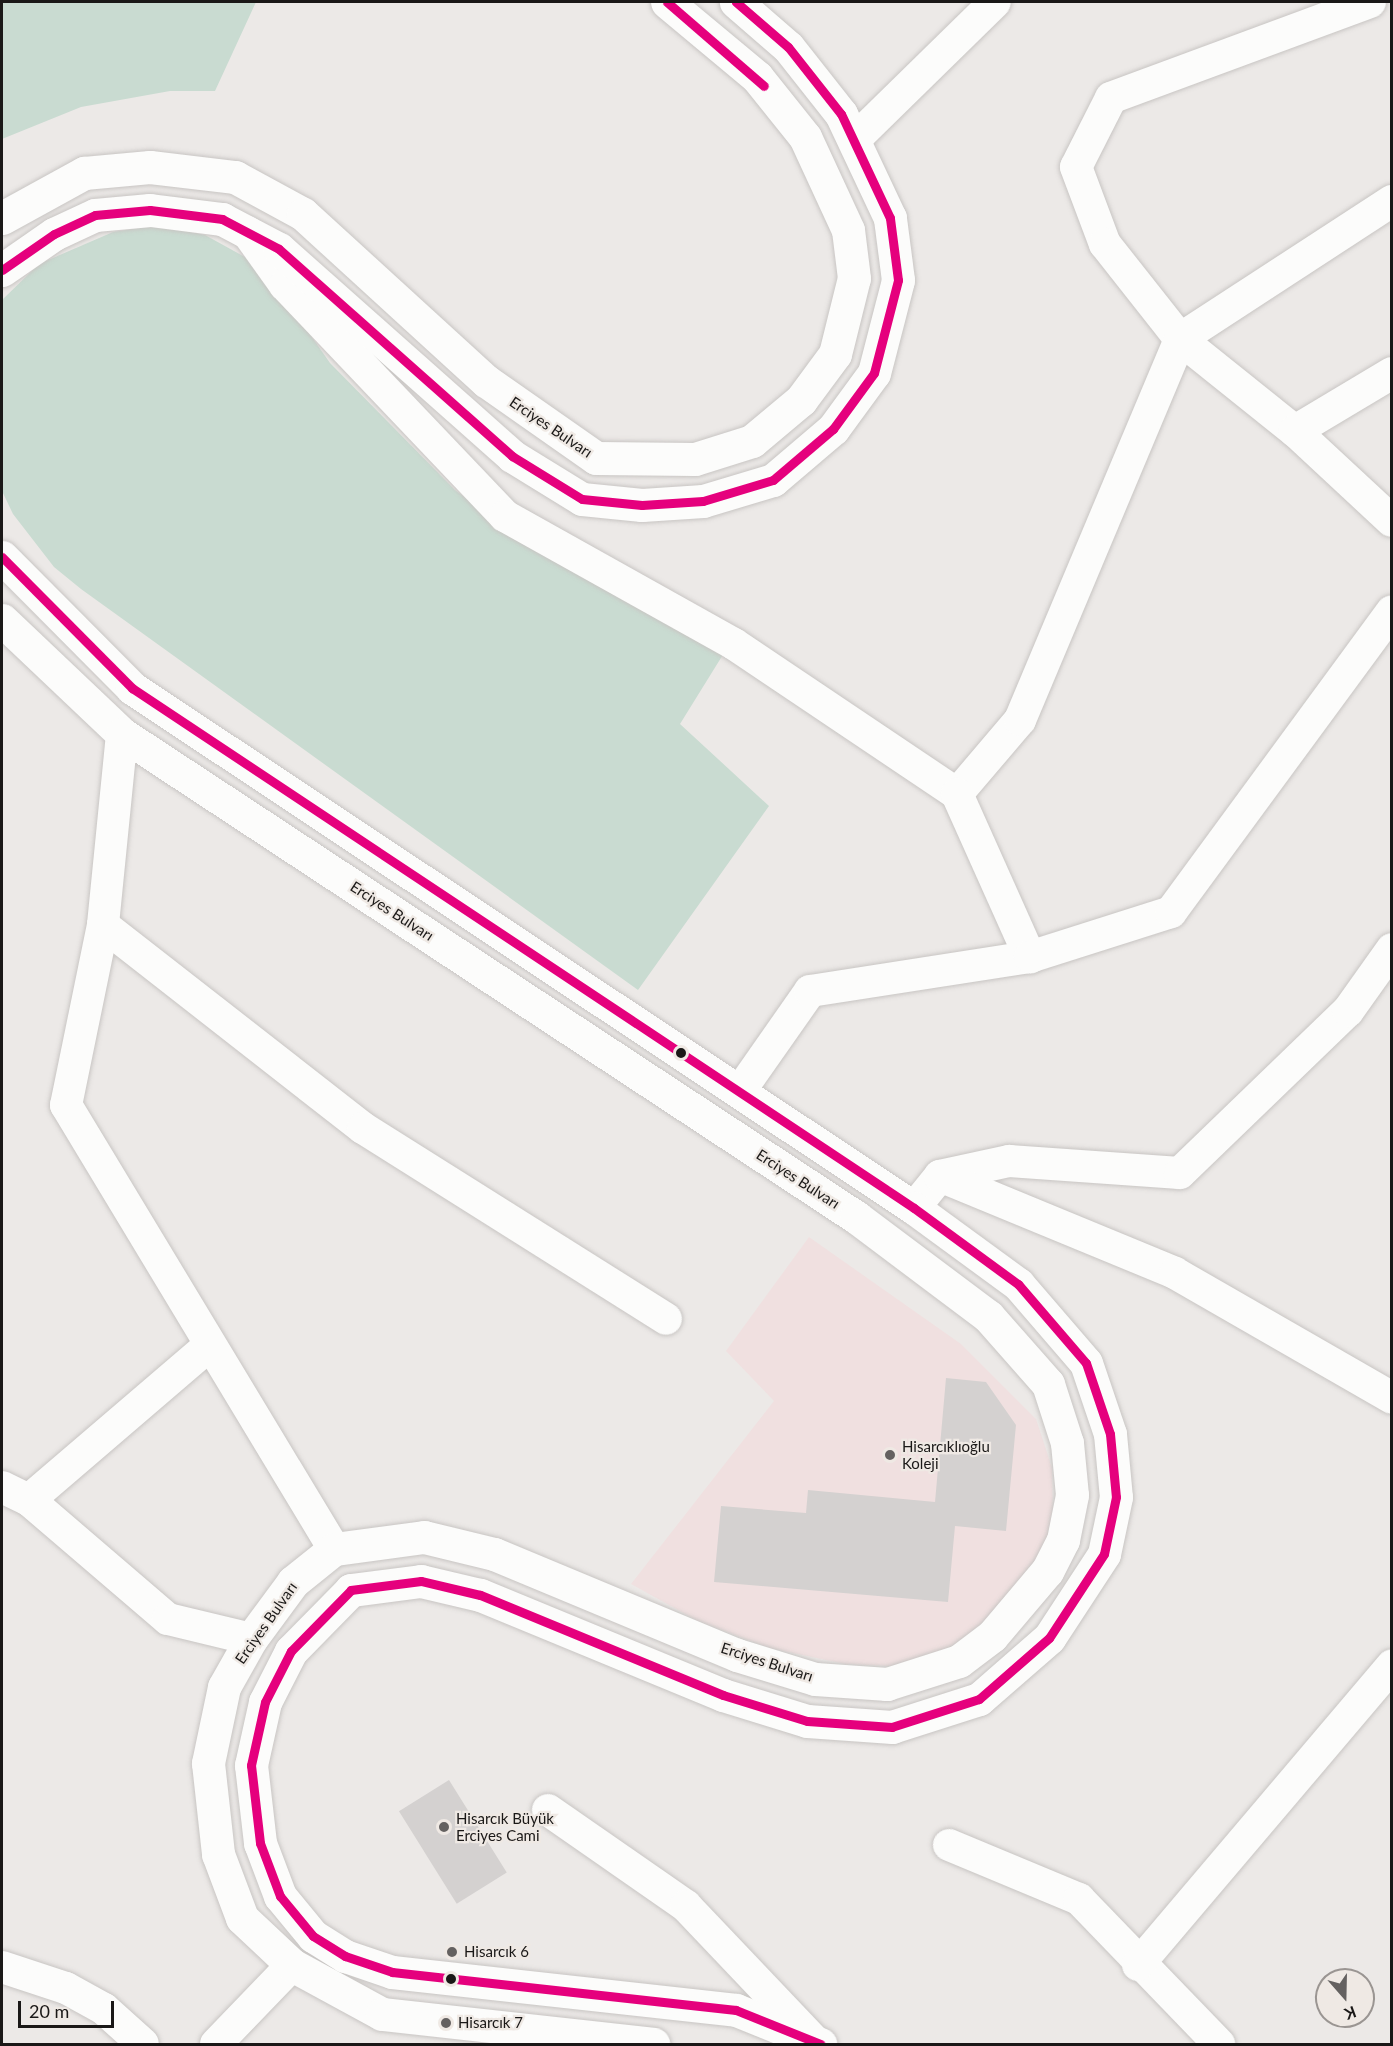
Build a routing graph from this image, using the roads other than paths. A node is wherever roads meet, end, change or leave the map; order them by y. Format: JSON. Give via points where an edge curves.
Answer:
{"nodes":[{"id":1,"x":667,"y":2,"type":"edge"},
{"id":2,"x":736,"y":2,"type":"edge"},
{"id":3,"x":995,"y":2,"type":"edge"},
{"id":4,"x":1370,"y":2,"type":"edge"},
{"id":5,"x":854,"y":140,"type":"junction"},
{"id":6,"x":1392,"y":201,"type":"edge"},
{"id":7,"x":2,"y":218,"type":"edge"},
{"id":8,"x":247,"y":232,"type":"junction"},
{"id":9,"x":2,"y":270,"type":"edge"},
{"id":10,"x":1180,"y":339,"type":"junction"},
{"id":11,"x":1392,"y":373,"type":"edge"},
{"id":12,"x":1295,"y":431,"type":"junction"},
{"id":13,"x":1392,"y":521,"type":"edge"},
{"id":14,"x":2,"y":557,"type":"edge"},
{"id":15,"x":1392,"y":611,"type":"edge"},
{"id":16,"x":2,"y":620,"type":"edge"},
{"id":17,"x":123,"y":734,"type":"junction"},
{"id":18,"x":957,"y":794,"type":"junction"},
{"id":19,"x":103,"y":925,"type":"junction"},
{"id":20,"x":1392,"y":949,"type":"edge"},
{"id":21,"x":1030,"y":957,"type":"junction"},
{"id":22,"x":740,"y":1091,"type":"junction"},
{"id":23,"x":940,"y":1176,"type":"junction"},
{"id":24,"x":914,"y":1208,"type":"junction"},
{"id":25,"x":666,"y":1319,"type":"dead end"},
{"id":26,"x":210,"y":1345,"type":"junction"},
{"id":27,"x":1392,"y":1398,"type":"edge"},
{"id":28,"x":2,"y":1486,"type":"edge"},
{"id":29,"x":29,"y":1500,"type":"junction"},
{"id":30,"x":334,"y":1549,"type":"junction"},
{"id":31,"x":251,"y":1639,"type":"junction"},
{"id":32,"x":1392,"y":1665,"type":"edge"},
{"id":33,"x":548,"y":1810,"type":"dead end"},
{"id":34,"x":949,"y":1845,"type":"dead end"},
{"id":35,"x":292,"y":1965,"type":"junction"},
{"id":36,"x":1138,"y":1965,"type":"junction"},
{"id":37,"x":2,"y":1967,"type":"edge"},
{"id":38,"x":816,"y":2042,"type":"edge"},
{"id":39,"x":143,"y":2044,"type":"edge"},
{"id":40,"x":216,"y":2044,"type":"edge"},
{"id":41,"x":653,"y":2044,"type":"edge"},
{"id":42,"x":1219,"y":2044,"type":"edge"}],
"edges":[{"from":1,"to":7,"type":"highway","name":"Erciyes Bulvarı","via":[[764,86],[805,137],[848,230],[854,278],[835,354],[801,400],[752,441],[695,459],[596,458],[486,381],[303,214],[235,177],[150,167],[84,173]]},
{"from":2,"to":5,"type":"highway","via":[[788,47],[841,114]]},
{"from":3,"to":5,"type":"street"},
{"from":4,"to":10,"type":"street","via":[[1111,98],[1076,167],[1105,244]]},
{"from":5,"to":8,"type":"highway","via":[[891,218],[898,280],[874,373],[832,429],[773,480],[703,501],[642,505],[582,499],[512,456],[287,256]]},
{"from":6,"to":10,"type":"street"},
{"from":8,"to":9,"type":"highway","via":[[222,219],[150,210],[95,215],[54,234]]},
{"from":8,"to":18,"type":"street","via":[[285,285],[505,516],[734,644]]},
{"from":10,"to":12,"type":"street"},
{"from":10,"to":18,"type":"street","via":[[1020,720]]},
{"from":11,"to":12,"type":"street"},
{"from":12,"to":13,"type":"street"},
{"from":14,"to":22,"type":"highway","via":[[132,687]]},
{"from":15,"to":21,"type":"street","via":[[1171,912]]},
{"from":16,"to":17,"type":"highway","name":"Erciyes Bulvarı"},
{"from":17,"to":19,"type":"street"},
{"from":17,"to":30,"type":"highway","name":"Erciyes Bulvarı","via":[[856,1217],[979,1309],[1048,1384],[1067,1443],[1072,1495],[1063,1540],[1047,1571],[992,1636],[959,1661],[887,1684],[815,1679],[737,1655],[494,1554],[424,1537]]},
{"from":18,"to":21,"type":"street"},
{"from":19,"to":25,"type":"street","via":[[363,1128]]},
{"from":19,"to":26,"type":"street","via":[[66,1105]]},
{"from":20,"to":23,"type":"street","via":[[1348,1011],[1180,1173],[1009,1161]]},
{"from":21,"to":22,"type":"street","via":[[810,991]]},
{"from":22,"to":24,"type":"highway"},
{"from":23,"to":24,"type":"street"},
{"from":23,"to":27,"type":"street","via":[[1175,1273]]},
{"from":24,"to":38,"type":"highway","via":[[1018,1284],[1064,1337],[1086,1363],[1110,1434],[1116,1497],[1104,1554],[1083,1594],[1020,1668],[979,1699],[892,1728],[807,1721],[723,1695],[480,1595],[421,1581],[351,1590],[324,1612],[291,1651],[265,1702],[251,1765],[260,1844],[280,1896],[313,1936],[345,1956],[392,1972],[736,2010]]},
{"from":26,"to":29,"type":"street"},
{"from":26,"to":30,"type":"street"},
{"from":28,"to":29,"type":"street"},
{"from":29,"to":31,"type":"street","via":[[168,1619]]},
{"from":30,"to":31,"type":"highway","name":"Erciyes Bulvarı","via":[[294,1582]]},
{"from":31,"to":35,"type":"highway","name":"Erciyes Bulvarı","via":[[224,1687],[208,1763],[218,1854],[242,1918]]},
{"from":32,"to":36,"type":"street"},
{"from":33,"to":38,"type":"street","via":[[686,1906]]},
{"from":34,"to":36,"type":"street","via":[[1079,1899]]},
{"from":35,"to":40,"type":"street"},
{"from":35,"to":41,"type":"highway","name":"Erciyes Bulvarı","via":[[382,2014]]},
{"from":36,"to":42,"type":"street"},
{"from":37,"to":39,"type":"street","via":[[66,1988],[104,2009]]}]}
